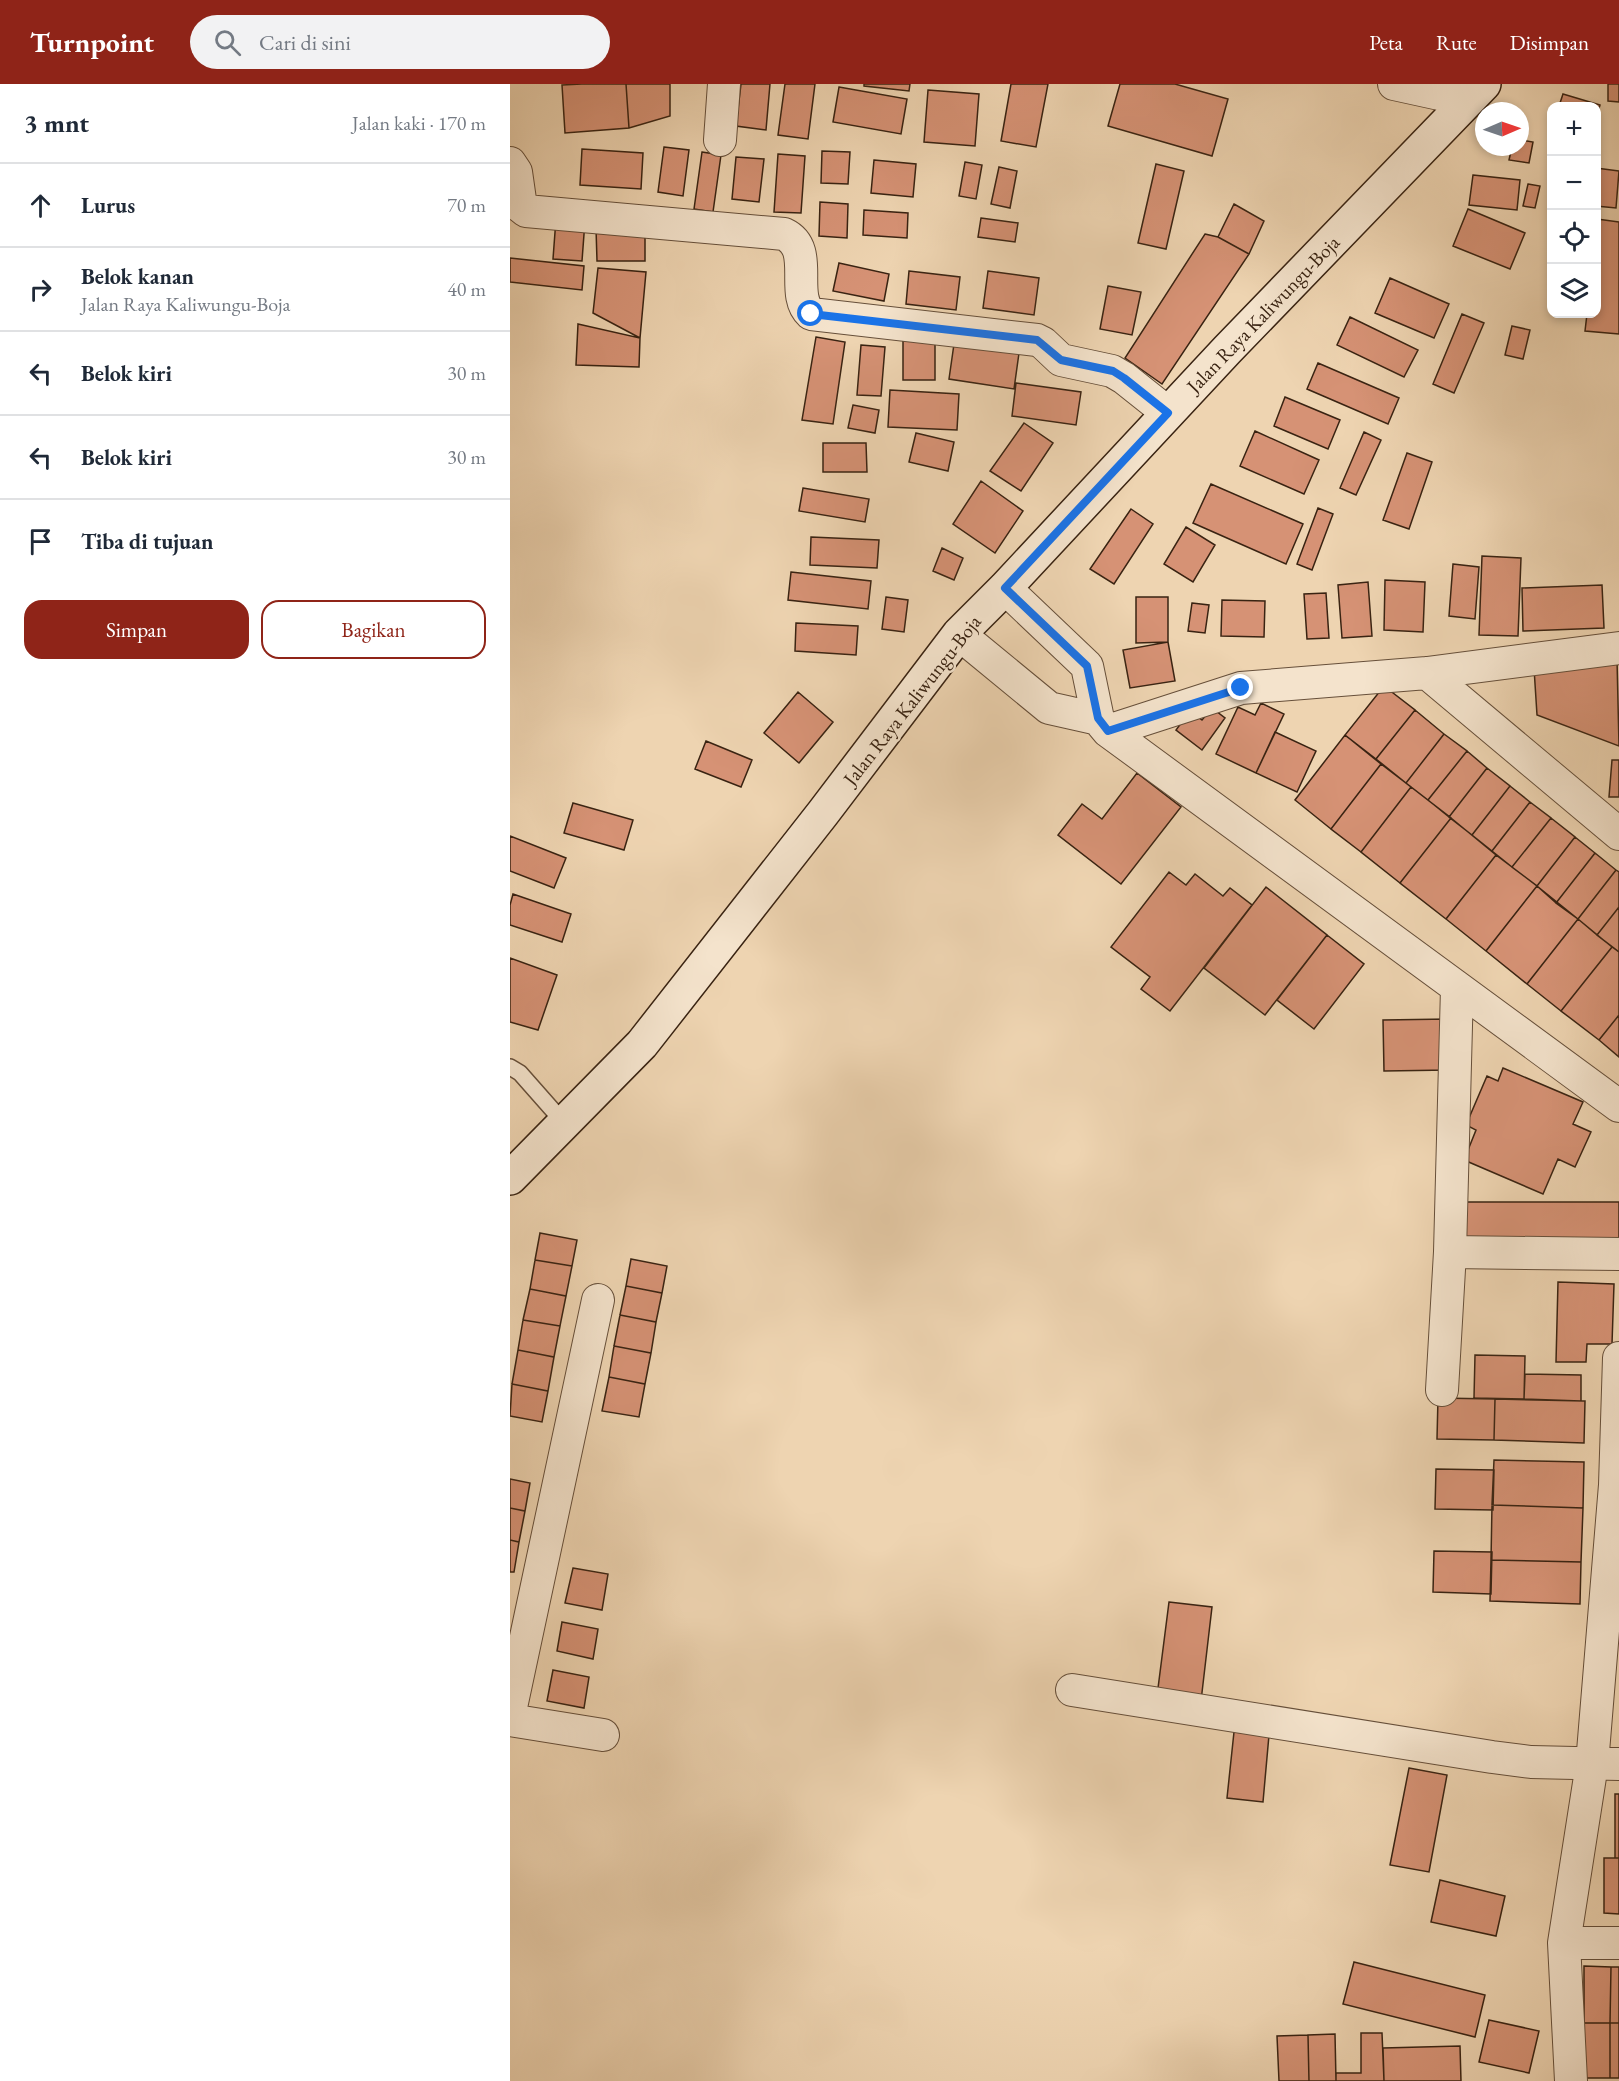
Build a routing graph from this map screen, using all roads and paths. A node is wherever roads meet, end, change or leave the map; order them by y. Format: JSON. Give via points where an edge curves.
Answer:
{"nodes":[{"id":1,"x":724,"y":84,"type":"edge"},
{"id":2,"x":1394,"y":84,"type":"edge"},
{"id":3,"x":1475,"y":92,"type":"edge"},
{"id":4,"x":720,"y":140,"type":"dead end"},
{"id":5,"x":510,"y":162,"type":"edge"},
{"id":6,"x":1168,"y":413,"type":"junction"},
{"id":7,"x":1005,"y":588,"type":"junction"},
{"id":8,"x":959,"y":634,"type":"junction"},
{"id":9,"x":1619,"y":648,"type":"edge"},
{"id":10,"x":1427,"y":673,"type":"junction"},
{"id":11,"x":1103,"y":725,"type":"junction"},
{"id":12,"x":1619,"y":834,"type":"edge"},
{"id":13,"x":1457,"y":988,"type":"junction"},
{"id":14,"x":510,"y":1067,"type":"edge"},
{"id":15,"x":1619,"y":1106,"type":"edge"},
{"id":16,"x":565,"y":1124,"type":"junction"},
{"id":17,"x":510,"y":1178,"type":"edge"},
{"id":18,"x":1450,"y":1252,"type":"junction"},
{"id":19,"x":1619,"y":1254,"type":"edge"},
{"id":20,"x":598,"y":1300,"type":"dead end"},
{"id":21,"x":1619,"y":1358,"type":"edge"},
{"id":22,"x":1442,"y":1390,"type":"dead end"},
{"id":23,"x":1617,"y":1486,"type":"edge"},
{"id":24,"x":1072,"y":1690,"type":"dead end"},
{"id":25,"x":510,"y":1712,"type":"edge"},
{"id":26,"x":510,"y":1720,"type":"edge"},
{"id":27,"x":603,"y":1735,"type":"dead end"},
{"id":28,"x":1605,"y":1764,"type":"edge"},
{"id":29,"x":1564,"y":1943,"type":"junction"},
{"id":30,"x":1619,"y":1943,"type":"edge"},
{"id":31,"x":1571,"y":2081,"type":"edge"}],
"edges":[{"from":1,"to":4,"type":"street"},
{"from":2,"to":3,"type":"street"},
{"from":3,"to":6,"type":"main road","name":"Jalan Raya Kaliwungu-Boja"},
{"from":5,"to":6,"type":"street","via":[[516,172],[521,207],[526,211],[784,234],[799,247],[804,302],[811,314],[1037,340],[1061,360],[1113,371]]},
{"from":6,"to":7,"type":"main road","name":"Jalan Raya Kaliwungu-Boja"},
{"from":7,"to":8,"type":"main road","name":"Jalan Raya Kaliwungu-Boja"},
{"from":7,"to":11,"type":"street","via":[[1087,666]]},
{"from":8,"to":11,"type":"street","via":[[1049,708]]},
{"from":8,"to":16,"type":"main road","name":"Jalan Raya Kaliwungu-Boja","via":[[642,1044]]},
{"from":9,"to":10,"type":"street"},
{"from":10,"to":11,"type":"street","via":[[1241,688]]},
{"from":10,"to":12,"type":"street"},
{"from":11,"to":13,"type":"street"},
{"from":13,"to":15,"type":"street"},
{"from":13,"to":18,"type":"street"},
{"from":14,"to":16,"type":"lane","via":[[520,1073]]},
{"from":16,"to":17,"type":"main road","name":"Jalan Raya Kaliwungu-Boja"},
{"from":18,"to":19,"type":"street"},
{"from":18,"to":22,"type":"street"},
{"from":20,"to":25,"type":"street"},
{"from":21,"to":23,"type":"street"},
{"from":23,"to":28,"type":"street"},
{"from":24,"to":28,"type":"street","via":[[1492,1757]]},
{"from":26,"to":27,"type":"street"},
{"from":28,"to":29,"type":"street"},
{"from":29,"to":30,"type":"street"},
{"from":29,"to":31,"type":"street"}]}
